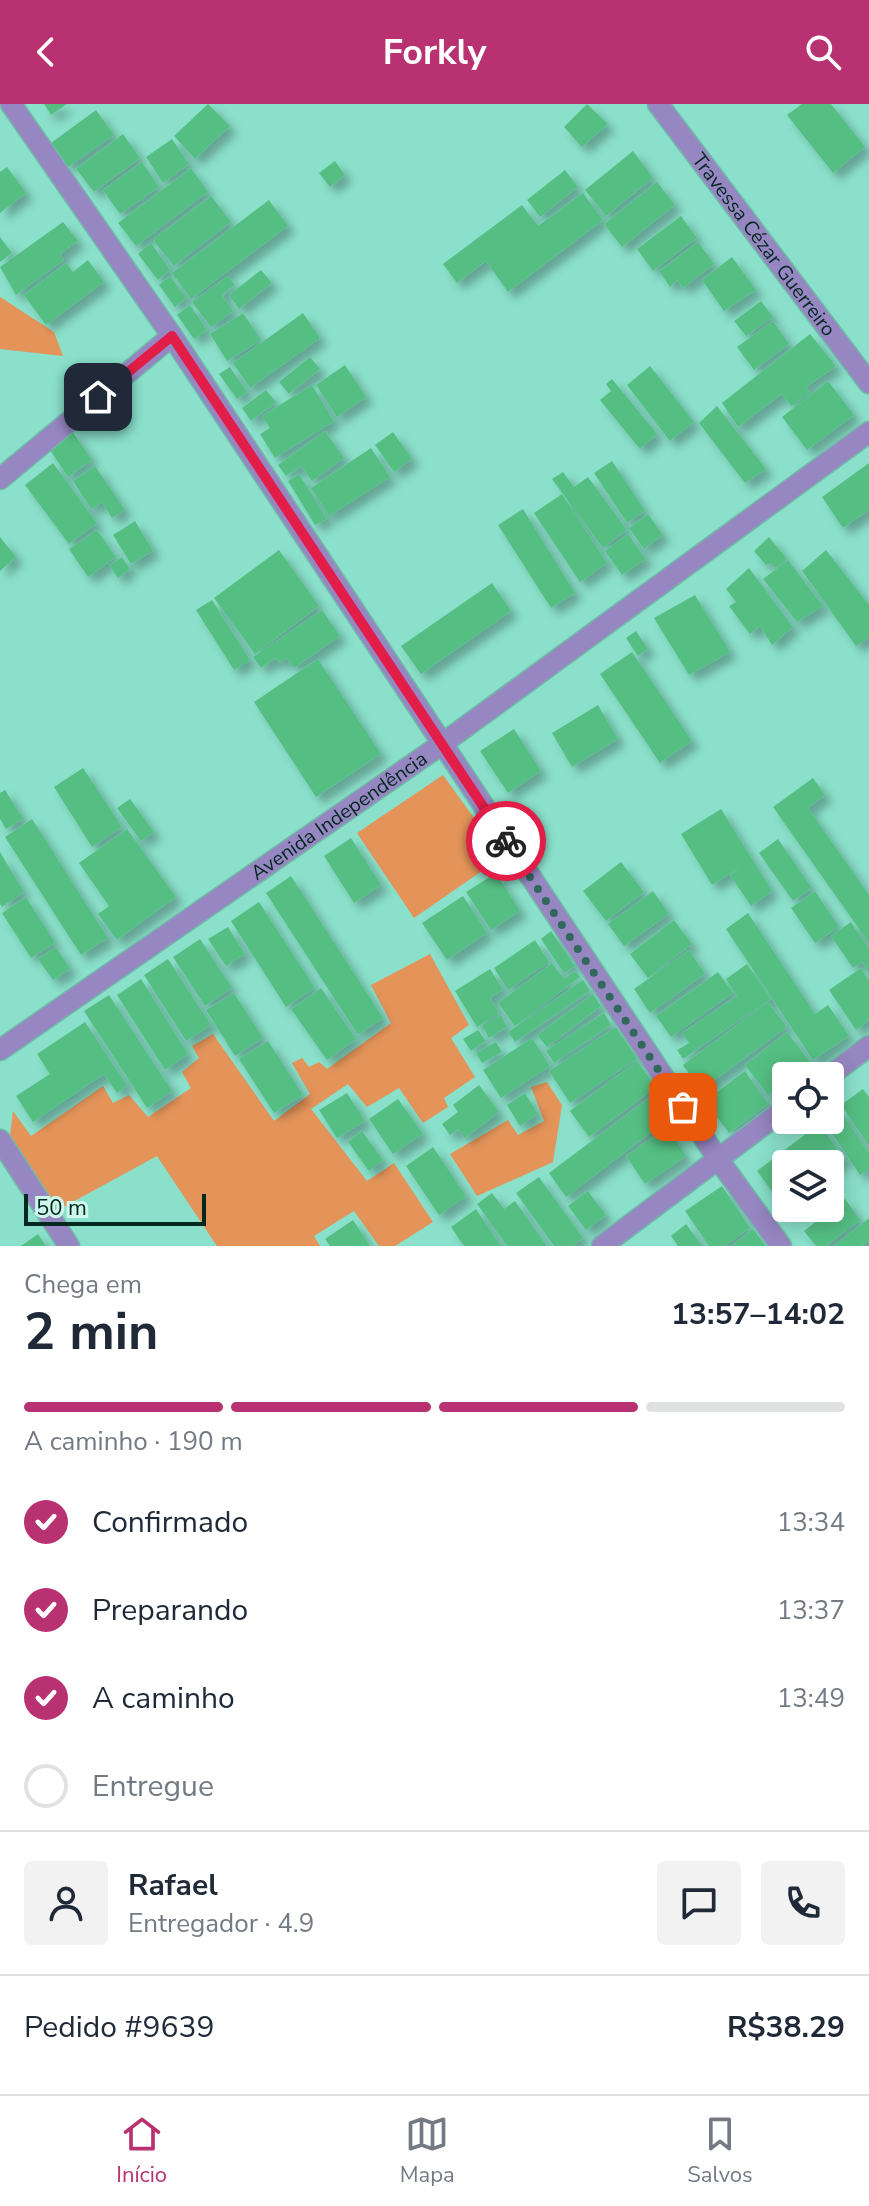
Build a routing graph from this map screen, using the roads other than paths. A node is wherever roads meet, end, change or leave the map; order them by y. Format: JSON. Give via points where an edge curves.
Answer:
{"nodes":[{"id":1,"x":11,"y":104,"type":"edge"},
{"id":2,"x":658,"y":104,"type":"edge"},
{"id":3,"x":172,"y":336,"type":"junction"},
{"id":4,"x":869,"y":383,"type":"edge"},
{"id":5,"x":869,"y":432,"type":"edge"},
{"id":6,"x":0,"y":479,"type":"edge"},
{"id":7,"x":442,"y":744,"type":"junction"},
{"id":8,"x":869,"y":1046,"type":"edge"},
{"id":9,"x":0,"y":1050,"type":"edge"},
{"id":10,"x":844,"y":1065,"type":"edge"},
{"id":11,"x":772,"y":1118,"type":"edge"},
{"id":12,"x":0,"y":1140,"type":"edge"},
{"id":13,"x":718,"y":1159,"type":"junction"},
{"id":14,"x":69,"y":1246,"type":"edge"},
{"id":15,"x":602,"y":1246,"type":"edge"},
{"id":16,"x":781,"y":1246,"type":"edge"}],
"edges":[{"from":1,"to":3,"type":"street"},
{"from":2,"to":4,"type":"street","name":"Travessa Cézar Guerreiro"},
{"from":3,"to":6,"type":"street"},
{"from":3,"to":7,"type":"street"},
{"from":5,"to":7,"type":"street","name":"Avenida Independência"},
{"from":7,"to":9,"type":"street","name":"Avenida Independência"},
{"from":7,"to":13,"type":"street"},
{"from":8,"to":10,"type":"street"},
{"from":11,"to":13,"type":"street"},
{"from":12,"to":14,"type":"street"},
{"from":13,"to":15,"type":"street"},
{"from":13,"to":16,"type":"street"}]}
